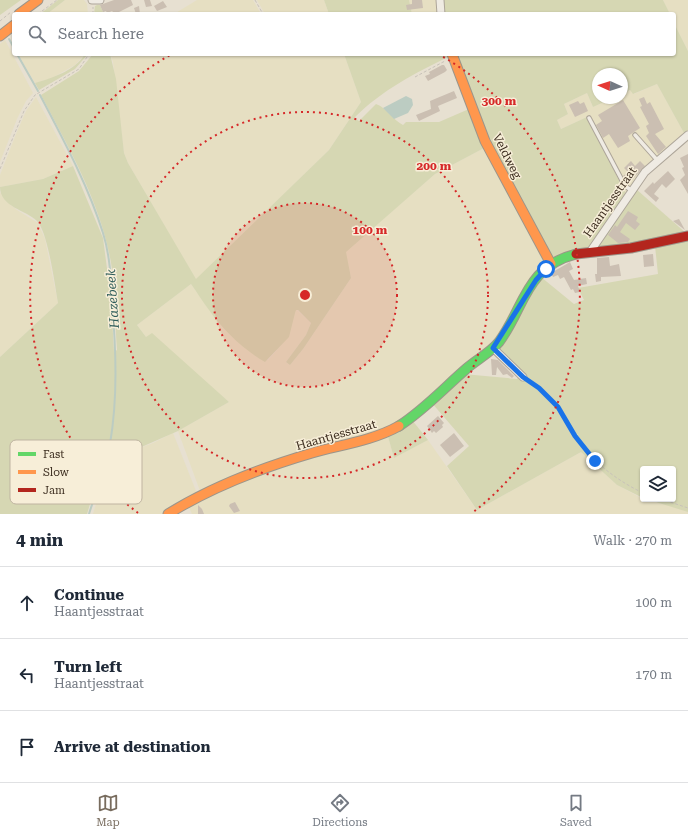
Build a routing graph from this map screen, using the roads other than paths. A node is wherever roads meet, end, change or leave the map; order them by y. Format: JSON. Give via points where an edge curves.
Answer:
{"nodes":[{"id":1,"x":38,"y":0,"type":"edge"},
{"id":2,"x":47,"y":0,"type":"edge"},
{"id":3,"x":92,"y":0,"type":"edge"},
{"id":4,"x":100,"y":0,"type":"edge"},
{"id":5,"x":440,"y":0,"type":"edge"},
{"id":6,"x":22,"y":12,"type":"edge"},
{"id":7,"x":32,"y":12,"type":"edge"},
{"id":8,"x":441,"y":12,"type":"edge"},
{"id":9,"x":12,"y":19,"type":"edge"},
{"id":10,"x":12,"y":26,"type":"edge"},
{"id":11,"x":2,"y":31,"type":"edge"},
{"id":12,"x":452,"y":56,"type":"edge"},
{"id":13,"x":589,"y":118,"type":"dead end"},
{"id":14,"x":634,"y":135,"type":"dead end"},
{"id":15,"x":687,"y":137,"type":"edge"},
{"id":16,"x":658,"y":161,"type":"junction"},
{"id":17,"x":631,"y":190,"type":"junction"},
{"id":18,"x":688,"y":236,"type":"edge"},
{"id":19,"x":590,"y":252,"type":"junction"},
{"id":20,"x":551,"y":264,"type":"junction"},
{"id":21,"x":493,"y":348,"type":"junction"},
{"id":22,"x":523,"y":377,"type":"road end"},
{"id":23,"x":168,"y":514,"type":"edge"}],
"edges":[{"from":1,"to":6,"type":"street"},
{"from":2,"to":7,"type":"street"},
{"from":3,"to":4,"type":"street"},
{"from":5,"to":8,"type":"street"},
{"from":9,"to":11,"type":"street"},
{"from":10,"to":11,"type":"street"},
{"from":12,"to":20,"type":"street","name":"Veldweg","via":[[485,141]]},
{"from":13,"to":17,"type":"lane","via":[[625,186]]},
{"from":14,"to":16,"type":"lane"},
{"from":15,"to":16,"type":"street","name":"Haantjesstraat"},
{"from":16,"to":17,"type":"street","name":"Haantjesstraat","via":[[645,172]]},
{"from":17,"to":19,"type":"street","name":"Haantjesstraat"},
{"from":18,"to":19,"type":"street","name":"Haantjesstraat","via":[[630,248]]},
{"from":19,"to":20,"type":"street","name":"Haantjesstraat"},
{"from":20,"to":21,"type":"street","name":"Haantjesstraat","via":[[536,280]]},
{"from":21,"to":22,"type":"street"},
{"from":21,"to":23,"type":"street","name":"Haantjesstraat","via":[[405,423],[387,432],[246,475],[190,500]]}]}
